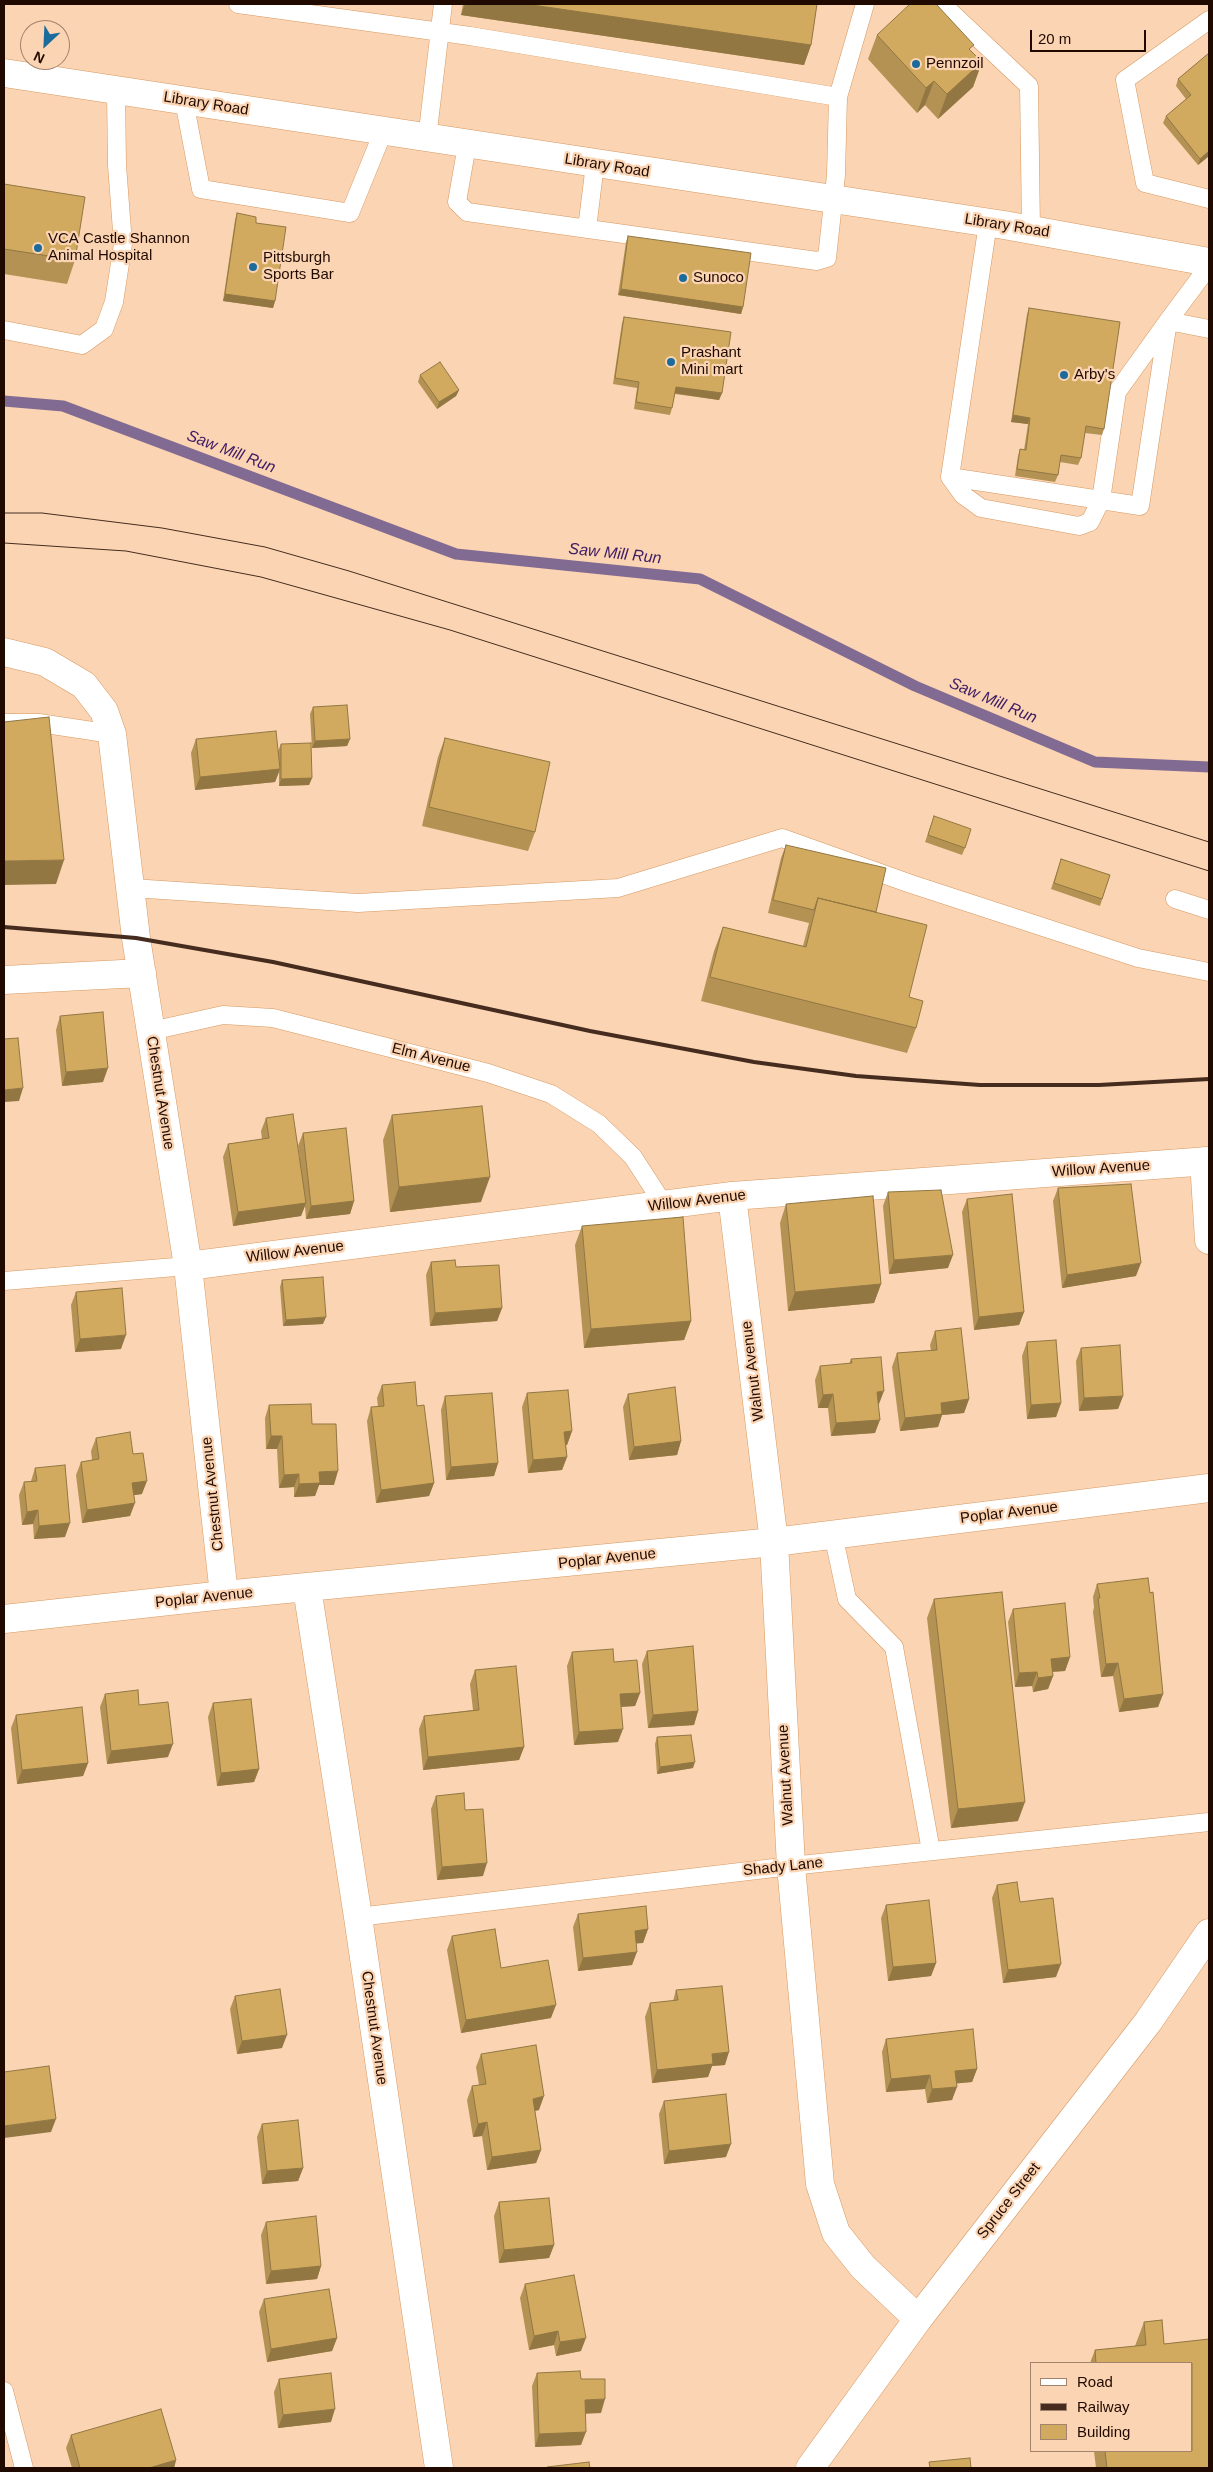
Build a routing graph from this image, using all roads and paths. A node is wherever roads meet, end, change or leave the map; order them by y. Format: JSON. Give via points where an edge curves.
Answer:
{"nodes":[{"id":1,"x":238,"y":4,"type":"edge"},
{"id":2,"x":443,"y":4,"type":"edge"},
{"id":3,"x":865,"y":4,"type":"edge"},
{"id":4,"x":942,"y":4,"type":"edge"},
{"id":5,"x":1209,"y":20,"type":"edge"},
{"id":6,"x":439,"y":32,"type":"junction"},
{"id":7,"x":4,"y":73,"type":"edge"},
{"id":8,"x":116,"y":90,"type":"junction"},
{"id":9,"x":838,"y":97,"type":"junction"},
{"id":10,"x":184,"y":101,"type":"junction"},
{"id":11,"x":383,"y":132,"type":"junction"},
{"id":12,"x":427,"y":139,"type":"junction"},
{"id":13,"x":467,"y":145,"type":"junction"},
{"id":14,"x":595,"y":164,"type":"junction"},
{"id":15,"x":1209,"y":199,"type":"edge"},
{"id":16,"x":834,"y":200,"type":"junction"},
{"id":17,"x":988,"y":223,"type":"junction"},
{"id":18,"x":587,"y":229,"type":"junction"},
{"id":19,"x":1032,"y":230,"type":"junction"},
{"id":20,"x":1209,"y":262,"type":"edge"},
{"id":21,"x":1209,"y":266,"type":"edge"},
{"id":22,"x":1168,"y":321,"type":"junction"},
{"id":23,"x":1209,"y":329,"type":"edge"},
{"id":24,"x":4,"y":330,"type":"edge"},
{"id":25,"x":950,"y":477,"type":"junction"},
{"id":26,"x":1101,"y":500,"type":"junction"},
{"id":27,"x":4,"y":652,"type":"edge"},
{"id":28,"x":4,"y":724,"type":"edge"},
{"id":29,"x":112,"y":734,"type":"junction"},
{"id":30,"x":132,"y":888,"type":"junction"},
{"id":31,"x":1175,"y":899,"type":"dead end"},
{"id":32,"x":1209,"y":910,"type":"edge"},
{"id":33,"x":1209,"y":972,"type":"edge"},
{"id":34,"x":142,"y":973,"type":"junction"},
{"id":35,"x":4,"y":980,"type":"edge"},
{"id":36,"x":151,"y":1032,"type":"junction"},
{"id":37,"x":1207,"y":1161,"type":"edge"},
{"id":38,"x":732,"y":1196,"type":"junction"},
{"id":39,"x":664,"y":1205,"type":"junction"},
{"id":40,"x":1209,"y":1240,"type":"edge"},
{"id":41,"x":188,"y":1266,"type":"junction"},
{"id":42,"x":4,"y":1281,"type":"edge"},
{"id":43,"x":1209,"y":1488,"type":"edge"},
{"id":44,"x":833,"y":1534,"type":"junction"},
{"id":45,"x":774,"y":1542,"type":"junction"},
{"id":46,"x":307,"y":1588,"type":"junction"},
{"id":47,"x":224,"y":1595,"type":"junction"},
{"id":48,"x":4,"y":1619,"type":"edge"},
{"id":49,"x":1209,"y":1822,"type":"edge"},
{"id":50,"x":931,"y":1851,"type":"junction"},
{"id":51,"x":791,"y":1866,"type":"junction"},
{"id":52,"x":358,"y":1917,"type":"junction"},
{"id":53,"x":1209,"y":1933,"type":"edge"},
{"id":54,"x":918,"y":2319,"type":"junction"},
{"id":55,"x":4,"y":2391,"type":"edge"},
{"id":56,"x":24,"y":2468,"type":"edge"},
{"id":57,"x":439,"y":2468,"type":"edge"},
{"id":58,"x":810,"y":2468,"type":"edge"}],
"edges":[{"from":1,"to":6,"type":"lane"},
{"from":2,"to":6,"type":"lane"},
{"from":3,"to":9,"type":"lane"},
{"from":4,"to":19,"type":"lane","via":[[1030,86]]},
{"from":5,"to":15,"type":"lane","via":[[1125,80],[1146,183]]},
{"from":6,"to":9,"type":"lane"},
{"from":6,"to":12,"type":"lane"},
{"from":7,"to":8,"type":"street","name":"Library Road"},
{"from":8,"to":10,"type":"street","name":"Library Road"},
{"from":8,"to":24,"type":"lane","via":[[122,244],[114,302],[104,329],[82,344]]},
{"from":9,"to":16,"type":"lane"},
{"from":10,"to":11,"type":"street","name":"Library Road"},
{"from":10,"to":11,"type":"lane","via":[[201,190],[340,212],[350,213]]},
{"from":11,"to":12,"type":"street","name":"Library Road"},
{"from":12,"to":13,"type":"street","name":"Library Road"},
{"from":13,"to":14,"type":"street","name":"Library Road"},
{"from":13,"to":18,"type":"lane","via":[[457,202],[467,212]]},
{"from":14,"to":16,"type":"street","name":"Library Road"},
{"from":14,"to":18,"type":"lane"},
{"from":16,"to":17,"type":"street","name":"Library Road"},
{"from":16,"to":18,"type":"lane","via":[[827,258],[817,261]]},
{"from":17,"to":19,"type":"street","name":"Library Road"},
{"from":17,"to":25,"type":"lane"},
{"from":19,"to":20,"type":"street","name":"Library Road"},
{"from":21,"to":22,"type":"lane"},
{"from":22,"to":23,"type":"lane"},
{"from":22,"to":26,"type":"lane","via":[[1117,392]]},
{"from":22,"to":26,"type":"lane","via":[[1140,506]]},
{"from":25,"to":26,"type":"lane"},
{"from":25,"to":26,"type":"lane","via":[[963,495],[981,508],[1079,526],[1090,522]]},
{"from":27,"to":29,"type":"street","name":"Chestnut Avenue","via":[[45,662],[84,685],[104,712]]},
{"from":28,"to":29,"type":"lane","via":[[39,723]]},
{"from":29,"to":30,"type":"street","name":"Chestnut Avenue"},
{"from":30,"to":33,"type":"lane","via":[[358,903],[618,888],[782,838],[1138,958]]},
{"from":30,"to":34,"type":"street","name":"Chestnut Avenue"},
{"from":31,"to":32,"type":"lane"},
{"from":34,"to":35,"type":"street"},
{"from":34,"to":36,"type":"street","name":"Chestnut Avenue"},
{"from":36,"to":39,"type":"lane","name":"Elm Avenue","via":[[223,1015],[273,1018],[488,1073],[551,1094],[599,1124],[633,1157]]},
{"from":36,"to":41,"type":"street","name":"Chestnut Avenue"},
{"from":37,"to":38,"type":"street","name":"Willow Avenue"},
{"from":37,"to":40,"type":"street"},
{"from":38,"to":39,"type":"street","name":"Willow Avenue"},
{"from":38,"to":45,"type":"street","name":"Walnut Avenue"},
{"from":39,"to":41,"type":"street","name":"Willow Avenue"},
{"from":41,"to":42,"type":"lane"},
{"from":41,"to":47,"type":"street","name":"Chestnut Avenue"},
{"from":43,"to":44,"type":"street","name":"Poplar Avenue"},
{"from":44,"to":45,"type":"street","name":"Poplar Avenue"},
{"from":44,"to":50,"type":"lane","via":[[847,1599],[894,1647]]},
{"from":45,"to":46,"type":"street","name":"Poplar Avenue"},
{"from":45,"to":51,"type":"street","name":"Walnut Avenue"},
{"from":46,"to":47,"type":"street","name":"Poplar Avenue"},
{"from":46,"to":52,"type":"street","name":"Chestnut Avenue"},
{"from":47,"to":48,"type":"street","name":"Poplar Avenue"},
{"from":49,"to":50,"type":"lane","name":"Shady Lane"},
{"from":50,"to":51,"type":"lane","name":"Shady Lane"},
{"from":51,"to":52,"type":"lane","name":"Shady Lane"},
{"from":51,"to":54,"type":"street","name":"Walnut Avenue","via":[[820,2184],[836,2233],[863,2267]]},
{"from":52,"to":57,"type":"street","name":"Chestnut Avenue"},
{"from":53,"to":54,"type":"street","name":"Spruce Street","via":[[1148,2022]]},
{"from":54,"to":58,"type":"street","name":"Spruce Street"},
{"from":55,"to":56,"type":"lane"}]}
